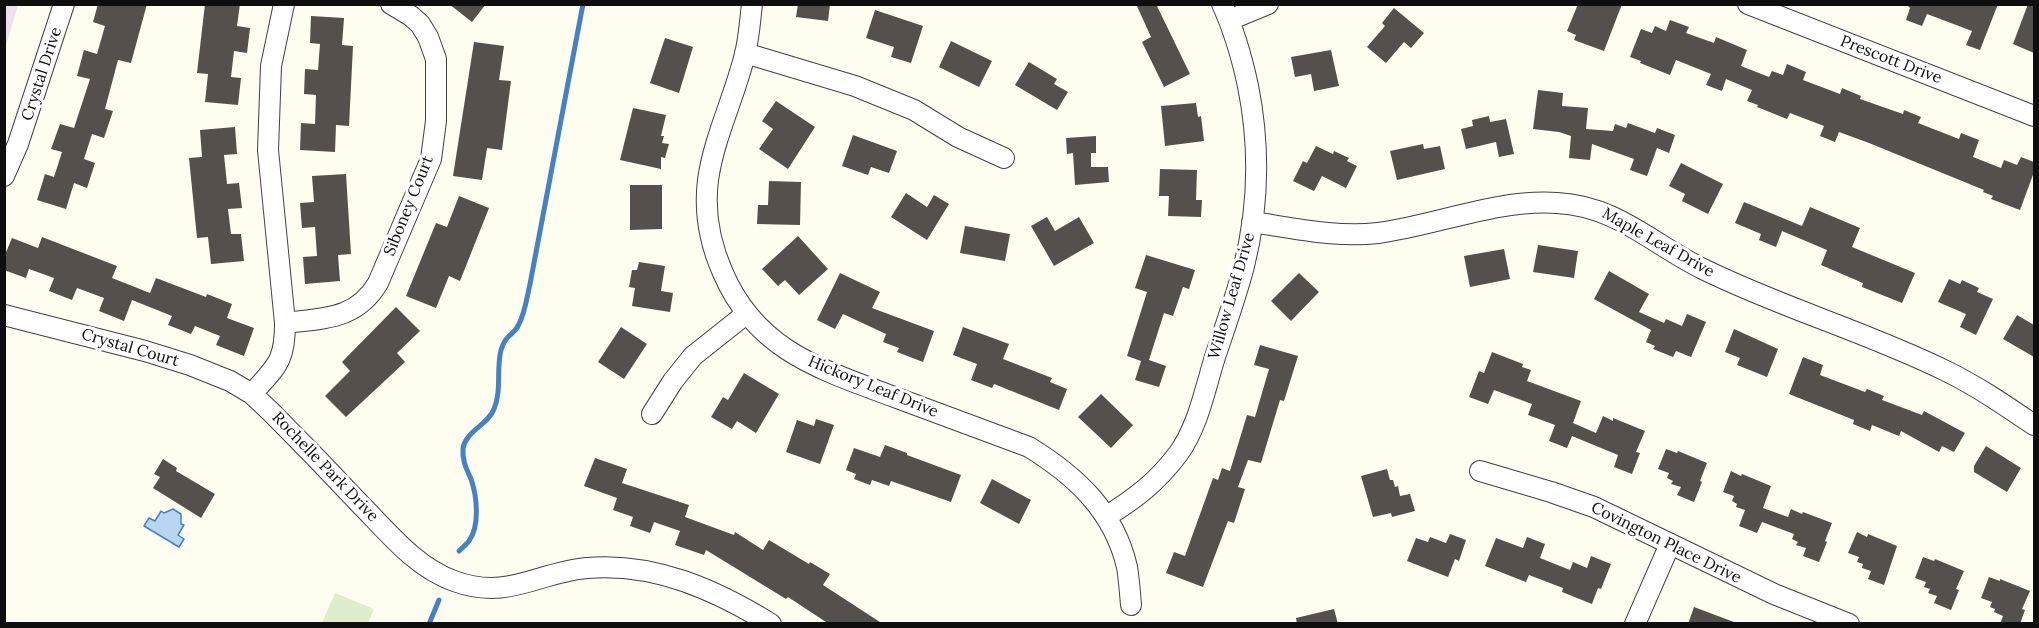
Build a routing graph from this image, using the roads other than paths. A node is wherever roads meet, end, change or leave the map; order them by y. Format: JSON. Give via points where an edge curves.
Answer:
{"nodes":[{"id":1,"x":64,"y":4,"type":"edge"},
{"id":2,"x":284,"y":4,"type":"edge"},
{"id":3,"x":391,"y":4,"type":"edge"},
{"id":4,"x":752,"y":4,"type":"edge"},
{"id":5,"x":1268,"y":4,"type":"edge"},
{"id":6,"x":1748,"y":4,"type":"edge"},
{"id":7,"x":1226,"y":12,"type":"edge"},
{"id":8,"x":745,"y":53,"type":"junction"},
{"id":9,"x":2034,"y":116,"type":"edge"},
{"id":10,"x":1004,"y":158,"type":"dead end"},
{"id":11,"x":4,"y":176,"type":"edge"},
{"id":12,"x":1252,"y":222,"type":"junction"},
{"id":13,"x":746,"y":314,"type":"junction"},
{"id":14,"x":4,"y":315,"type":"edge"},
{"id":15,"x":285,"y":323,"type":"junction"},
{"id":16,"x":252,"y":394,"type":"junction"},
{"id":17,"x":652,"y":414,"type":"dead end"},
{"id":18,"x":2034,"y":425,"type":"edge"},
{"id":19,"x":1479,"y":471,"type":"dead end"},
{"id":20,"x":1107,"y":516,"type":"junction"},
{"id":21,"x":1670,"y":544,"type":"junction"},
{"id":22,"x":1131,"y":605,"type":"dead end"},
{"id":23,"x":771,"y":624,"type":"edge"},
{"id":24,"x":1635,"y":624,"type":"edge"},
{"id":25,"x":1849,"y":624,"type":"edge"}],
"edges":[{"from":1,"to":11,"type":"street","name":"Crystal Drive","via":[[22,134]]},
{"from":2,"to":15,"type":"street","via":[[271,66],[268,150]]},
{"from":3,"to":15,"type":"street","name":"Siboney Court","via":[[420,24],[436,59],[436,120],[431,159],[370,296],[343,313]]},
{"from":4,"to":8,"type":"street","name":"Hickory Leaf Drive"},
{"from":5,"to":7,"type":"street"},
{"from":6,"to":9,"type":"street","name":"Prescott Drive"},
{"from":7,"to":12,"type":"street","name":"Willow Leaf Drive","via":[[1255,120],[1257,164]]},
{"from":8,"to":10,"type":"street","via":[[914,110],[958,137]]},
{"from":8,"to":13,"type":"street","name":"Hickory Leaf Drive","via":[[714,152],[707,217],[714,254],[729,289]]},
{"from":12,"to":18,"type":"street","name":"Maple Leaf Drive","via":[[1367,234],[1517,204],[1582,205],[1618,218],[1703,269],[1747,289],[1948,371]]},
{"from":12,"to":20,"type":"street","name":"Willow Leaf Drive","via":[[1240,278],[1195,421],[1179,453],[1151,486]]},
{"from":13,"to":17,"type":"street","via":[[693,356]]},
{"from":13,"to":20,"type":"street","name":"Hickory Leaf Drive","via":[[791,353],[824,370],[1029,447],[1058,465]]},
{"from":14,"to":16,"type":"street","name":"Crystal Court","via":[[190,365]]},
{"from":15,"to":16,"type":"street","via":[[285,344],[279,363]]},
{"from":16,"to":23,"type":"street","name":"Rochelle Park Drive","via":[[408,552],[435,573],[455,582],[478,588],[514,587],[568,571],[627,568],[692,584]]},
{"from":19,"to":21,"type":"street","name":"Covington Place Drive","via":[[1594,507]]},
{"from":20,"to":22,"type":"street","name":"Hickory Leaf Drive","via":[[1127,568]]},
{"from":21,"to":24,"type":"street"},
{"from":21,"to":25,"type":"street","name":"Covington Place Drive","via":[[1774,594]]}]}
